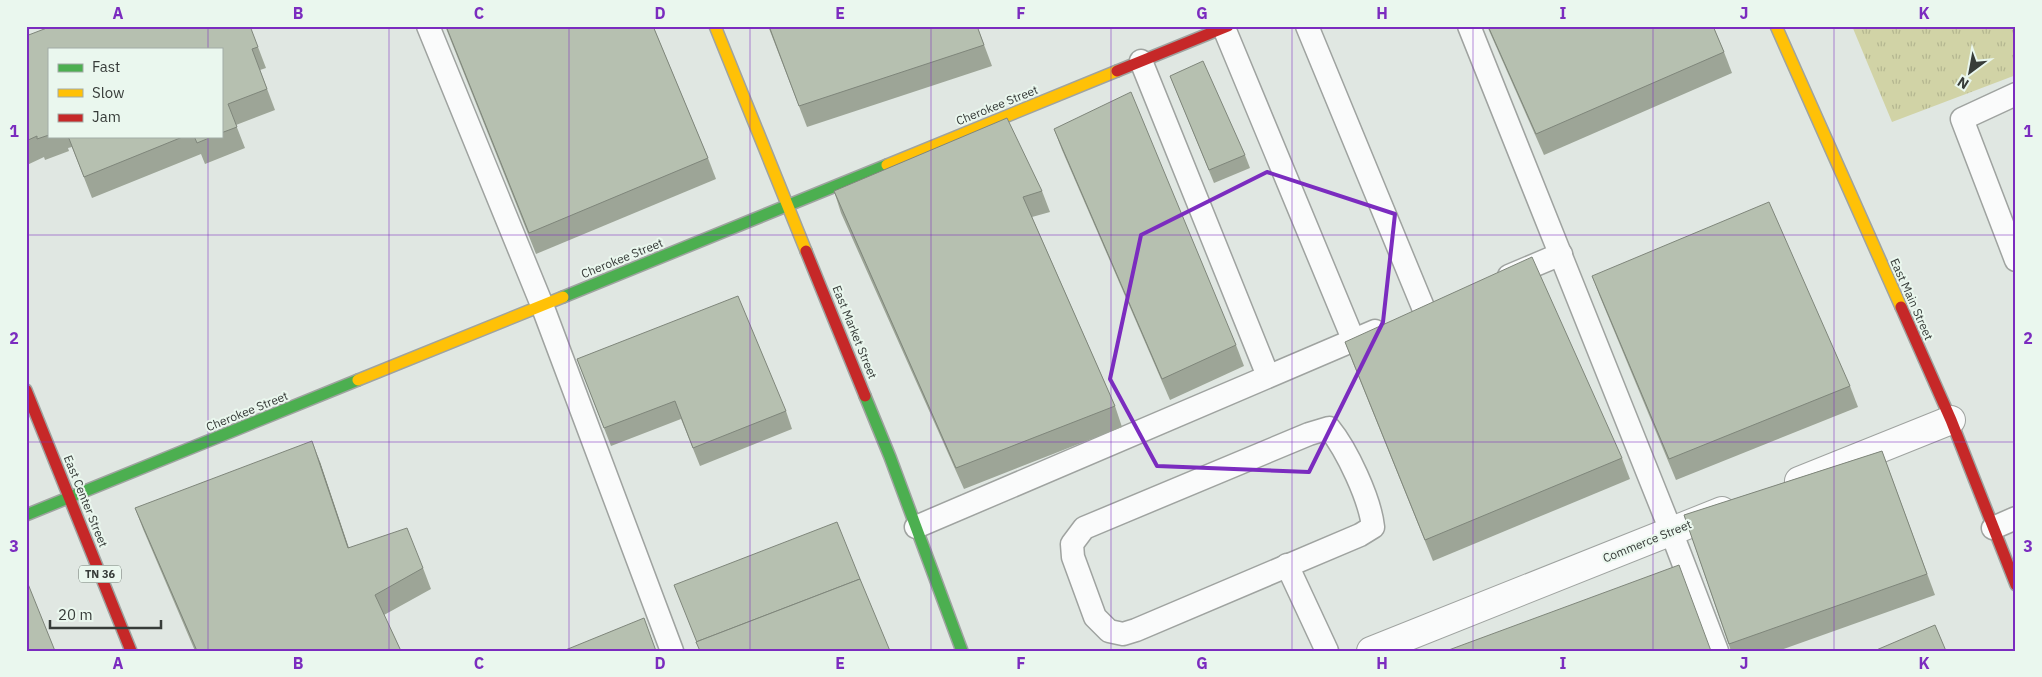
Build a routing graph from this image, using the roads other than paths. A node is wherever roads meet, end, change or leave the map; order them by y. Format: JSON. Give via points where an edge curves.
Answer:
{"nodes":[{"id":1,"x":428,"y":26,"type":"edge"},
{"id":2,"x":715,"y":26,"type":"edge"},
{"id":3,"x":1307,"y":26,"type":"edge"},
{"id":4,"x":1469,"y":26,"type":"edge"},
{"id":5,"x":1776,"y":26,"type":"edge"},
{"id":6,"x":1226,"y":27,"type":"edge"},
{"id":7,"x":1141,"y":62,"type":"junction"},
{"id":8,"x":2016,"y":94,"type":"edge"},
{"id":9,"x":789,"y":205,"type":"junction"},
{"id":10,"x":1560,"y":254,"type":"junction"},
{"id":11,"x":2016,"y":260,"type":"edge"},
{"id":12,"x":1488,"y":285,"type":"edge"},
{"id":13,"x":542,"y":305,"type":"junction"},
{"id":14,"x":1352,"y":340,"type":"junction"},
{"id":15,"x":1268,"y":376,"type":"junction"},
{"id":16,"x":26,"y":390,"type":"edge"},
{"id":17,"x":1951,"y":420,"type":"junction"},
{"id":18,"x":1780,"y":488,"type":"edge"},
{"id":19,"x":70,"y":498,"type":"junction"},
{"id":20,"x":1744,"y":503,"type":"edge"},
{"id":21,"x":26,"y":516,"type":"edge"},
{"id":22,"x":2016,"y":518,"type":"edge"},
{"id":23,"x":916,"y":527,"type":"junction"},
{"id":24,"x":1993,"y":528,"type":"junction"},
{"id":25,"x":1671,"y":531,"type":"junction"},
{"id":26,"x":1287,"y":565,"type":"junction"},
{"id":27,"x":2016,"y":585,"type":"edge"},
{"id":28,"x":131,"y":651,"type":"edge"},
{"id":29,"x":672,"y":651,"type":"edge"},
{"id":30,"x":962,"y":651,"type":"edge"},
{"id":31,"x":1327,"y":651,"type":"edge"},
{"id":32,"x":1371,"y":651,"type":"edge"},
{"id":33,"x":1717,"y":651,"type":"edge"}],
"edges":[{"from":1,"to":13,"type":"lane"},
{"from":2,"to":9,"type":"main road","name":"East Market Street"},
{"from":3,"to":14,"type":"lane","via":[[1418,314]]},
{"from":4,"to":10,"type":"lane"},
{"from":5,"to":17,"type":"main road","name":"East Main Street"},
{"from":6,"to":7,"type":"main road","name":"Cherokee Street"},
{"from":6,"to":14,"type":"lane"},
{"from":7,"to":9,"type":"main road","name":"Cherokee Street"},
{"from":7,"to":15,"type":"lane"},
{"from":8,"to":11,"type":"lane","via":[[1962,119]]},
{"from":9,"to":13,"type":"main road","name":"Cherokee Street"},
{"from":9,"to":23,"type":"main road","name":"East Market Street"},
{"from":10,"to":12,"type":"lane"},
{"from":10,"to":25,"type":"lane"},
{"from":13,"to":19,"type":"main road","name":"Cherokee Street"},
{"from":13,"to":29,"type":"lane"},
{"from":14,"to":15,"type":"lane"},
{"from":15,"to":23,"type":"lane"},
{"from":16,"to":19,"type":"main road","name":"East Center Street","number":"TN 36"},
{"from":17,"to":18,"type":"street"},
{"from":17,"to":24,"type":"main road","name":"East Main Street"},
{"from":19,"to":21,"type":"main road","name":"Cherokee Street"},
{"from":19,"to":28,"type":"main road","name":"East Center Street","number":"TN 36"},
{"from":20,"to":25,"type":"street","name":"Commerce Street"},
{"from":22,"to":24,"type":"lane"},
{"from":23,"to":30,"type":"main road","name":"East Market Street"},
{"from":24,"to":27,"type":"main road","name":"East Main Street"},
{"from":25,"to":32,"type":"street","name":"Commerce Street"},
{"from":25,"to":33,"type":"lane"},
{"from":26,"to":26,"type":"lane","via":[[1123,634],[1109,631],[1095,618],[1073,557],[1072,544],[1084,528],[1329,428],[1341,442],[1371,512],[1373,527]]},
{"from":26,"to":31,"type":"lane"}]}
